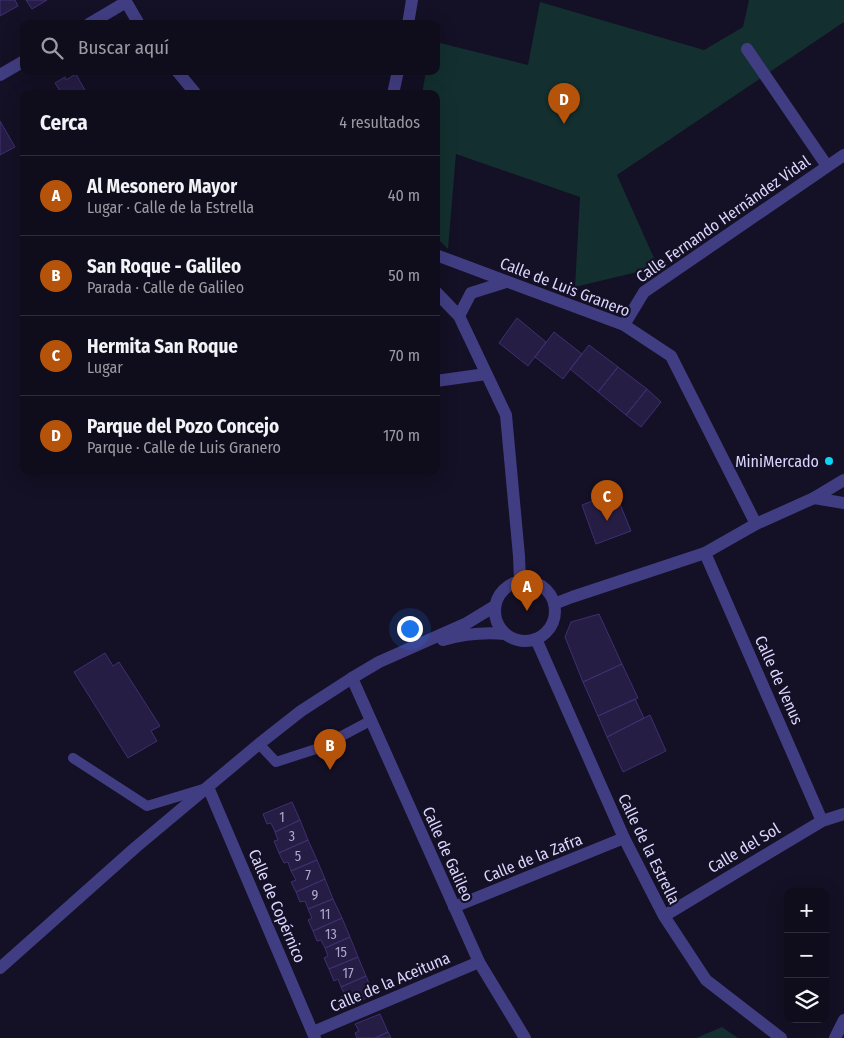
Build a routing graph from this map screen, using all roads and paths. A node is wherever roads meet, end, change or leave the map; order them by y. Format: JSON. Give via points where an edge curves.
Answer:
{"nodes":[{"id":1,"x":412,"y":0,"type":"edge"},
{"id":2,"x":125,"y":1,"type":"edge"},
{"id":3,"x":95,"y":20,"type":"edge"},
{"id":4,"x":137,"y":20,"type":"edge"},
{"id":5,"x":409,"y":20,"type":"edge"},
{"id":6,"x":747,"y":49,"type":"dead end"},
{"id":7,"x":20,"y":63,"type":"edge"},
{"id":8,"x":0,"y":75,"type":"edge"},
{"id":9,"x":180,"y":75,"type":"edge"},
{"id":10,"x":397,"y":75,"type":"edge"},
{"id":11,"x":193,"y":90,"type":"edge"},
{"id":12,"x":394,"y":90,"type":"edge"},
{"id":13,"x":844,"y":154,"type":"edge"},
{"id":14,"x":826,"y":166,"type":"junction"},
{"id":15,"x":440,"y":257,"type":"edge"},
{"id":16,"x":506,"y":282,"type":"junction"},
{"id":17,"x":440,"y":296,"type":"edge"},
{"id":18,"x":458,"y":316,"type":"junction"},
{"id":19,"x":624,"y":325,"type":"junction"},
{"id":20,"x":486,"y":374,"type":"junction"},
{"id":21,"x":440,"y":380,"type":"edge"},
{"id":22,"x":844,"y":480,"type":"edge"},
{"id":23,"x":814,"y":498,"type":"junction"},
{"id":24,"x":844,"y":503,"type":"edge"},
{"id":25,"x":756,"y":524,"type":"junction"},
{"id":26,"x":705,"y":553,"type":"junction"},
{"id":27,"x":520,"y":581,"type":"junction"},
{"id":28,"x":554,"y":604,"type":"junction"},
{"id":29,"x":495,"y":606,"type":"junction"},
{"id":30,"x":505,"y":634,"type":"junction"},
{"id":31,"x":536,"y":639,"type":"junction"},
{"id":32,"x":406,"y":649,"type":"junction"},
{"id":33,"x":352,"y":678,"type":"junction"},
{"id":34,"x":370,"y":721,"type":"junction"},
{"id":35,"x":259,"y":744,"type":"junction"},
{"id":36,"x":73,"y":758,"type":"dead end"},
{"id":37,"x":208,"y":787,"type":"junction"},
{"id":38,"x":844,"y":814,"type":"edge"},
{"id":39,"x":822,"y":820,"type":"junction"},
{"id":40,"x":624,"y":838,"type":"junction"},
{"id":41,"x":454,"y":907,"type":"junction"},
{"id":42,"x":664,"y":916,"type":"junction"},
{"id":43,"x":480,"y":962,"type":"junction"},
{"id":44,"x":0,"y":968,"type":"edge"},
{"id":45,"x":844,"y":1020,"type":"edge"},
{"id":46,"x":314,"y":1035,"type":"edge"},
{"id":47,"x":525,"y":1038,"type":"edge"},
{"id":48,"x":779,"y":1038,"type":"edge"},
{"id":49,"x":834,"y":1038,"type":"edge"}],
"edges":[{"from":1,"to":5,"type":"street"},
{"from":2,"to":3,"type":"street"},
{"from":2,"to":4,"type":"street"},
{"from":6,"to":14,"type":"street","name":"Calle Fernando Hernández Vidal"},
{"from":7,"to":8,"type":"street"},
{"from":9,"to":11,"type":"street"},
{"from":10,"to":12,"type":"street"},
{"from":13,"to":14,"type":"street","name":"Calle Fernando Hernández Vidal"},
{"from":14,"to":19,"type":"street","name":"Calle Fernando Hernández Vidal","via":[[644,292]]},
{"from":15,"to":16,"type":"street","name":"Calle de Luis Granero"},
{"from":16,"to":18,"type":"street","via":[[471,293]]},
{"from":16,"to":19,"type":"street","name":"Calle de Luis Granero"},
{"from":17,"to":18,"type":"street"},
{"from":18,"to":20,"type":"street"},
{"from":19,"to":25,"type":"street","name":"Calle de Luis Granero","via":[[671,356]]},
{"from":20,"to":21,"type":"street"},
{"from":20,"to":27,"type":"street","via":[[506,415]]},
{"from":22,"to":23,"type":"street"},
{"from":23,"to":24,"type":"street"},
{"from":23,"to":25,"type":"street"},
{"from":25,"to":26,"type":"street"},
{"from":26,"to":28,"type":"street"},
{"from":26,"to":39,"type":"street","name":"Calle de Venus"},
{"from":27,"to":28,"type":"street","via":[[538,584],[551,596]]},
{"from":27,"to":29,"type":"street","via":[[503,589]]},
{"from":28,"to":31,"type":"street","via":[[549,629]]},
{"from":29,"to":30,"type":"street","via":[[498,626]]},
{"from":29,"to":32,"type":"street","via":[[467,623]]},
{"from":30,"to":31,"type":"street","via":[[520,641]]},
{"from":30,"to":32,"type":"street","via":[[471,633]]},
{"from":31,"to":40,"type":"street","name":"Calle de la Estrella"},
{"from":32,"to":33,"type":"street"},
{"from":33,"to":34,"type":"street","name":"Calle de Galileo"},
{"from":33,"to":35,"type":"street","via":[[301,711]]},
{"from":34,"to":35,"type":"lane","via":[[319,748],[276,762]]},
{"from":34,"to":41,"type":"street","name":"Calle de Galileo"},
{"from":35,"to":37,"type":"street"},
{"from":36,"to":37,"type":"lane","via":[[147,806]]},
{"from":37,"to":44,"type":"street"},
{"from":37,"to":46,"type":"street","name":"Calle de Copérnico"},
{"from":38,"to":39,"type":"street","name":"Calle del Sol"},
{"from":39,"to":42,"type":"street","name":"Calle del Sol"},
{"from":40,"to":41,"type":"street","name":"Calle de la Zafra"},
{"from":40,"to":42,"type":"street","name":"Calle de la Estrella"},
{"from":41,"to":43,"type":"street","name":"Calle de Galileo"},
{"from":42,"to":48,"type":"street","name":"Calle de la Estrella","via":[[706,980]]},
{"from":43,"to":46,"type":"street","name":"Calle de la Aceituna"},
{"from":43,"to":47,"type":"street","name":"Calle de Galileo"},
{"from":45,"to":49,"type":"street"}]}
